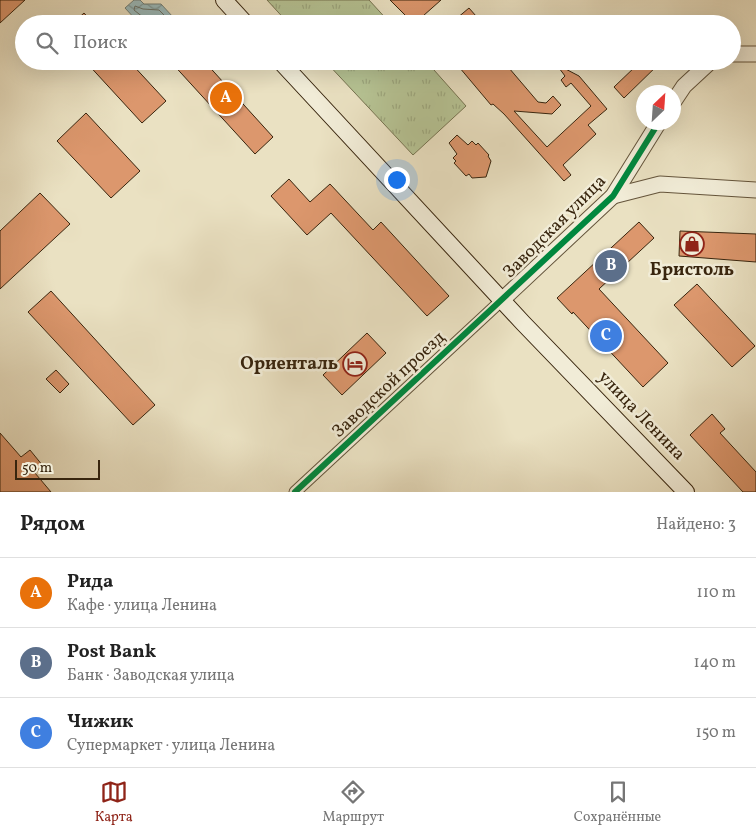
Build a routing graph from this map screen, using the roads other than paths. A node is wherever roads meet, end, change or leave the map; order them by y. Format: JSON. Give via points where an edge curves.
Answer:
{"nodes":[{"id":1,"x":224,"y":0,"type":"edge"},
{"id":2,"x":238,"y":15,"type":"edge"},
{"id":3,"x":741,"y":54,"type":"edge"},
{"id":4,"x":756,"y":54,"type":"edge"},
{"id":5,"x":288,"y":70,"type":"edge"},
{"id":6,"x":701,"y":70,"type":"edge"},
{"id":7,"x":681,"y":90,"type":"edge"},
{"id":8,"x":654,"y":130,"type":"edge"},
{"id":9,"x":756,"y":190,"type":"edge"},
{"id":10,"x":612,"y":196,"type":"junction"},
{"id":11,"x":502,"y":300,"type":"junction"},
{"id":12,"x":295,"y":492,"type":"edge"},
{"id":13,"x":686,"y":492,"type":"edge"}],
"edges":[{"from":1,"to":2,"type":"main road"},
{"from":3,"to":4,"type":"street"},
{"from":5,"to":11,"type":"main road","name":"улица Ленина"},
{"from":6,"to":7,"type":"street"},
{"from":8,"to":10,"type":"street","name":"Заводская улица"},
{"from":9,"to":10,"type":"street","via":[[660,184]]},
{"from":10,"to":11,"type":"street","name":"Заводская улица"},
{"from":11,"to":12,"type":"street","name":"Заводской проезд"},
{"from":11,"to":13,"type":"main road","name":"улица Ленина"}]}
